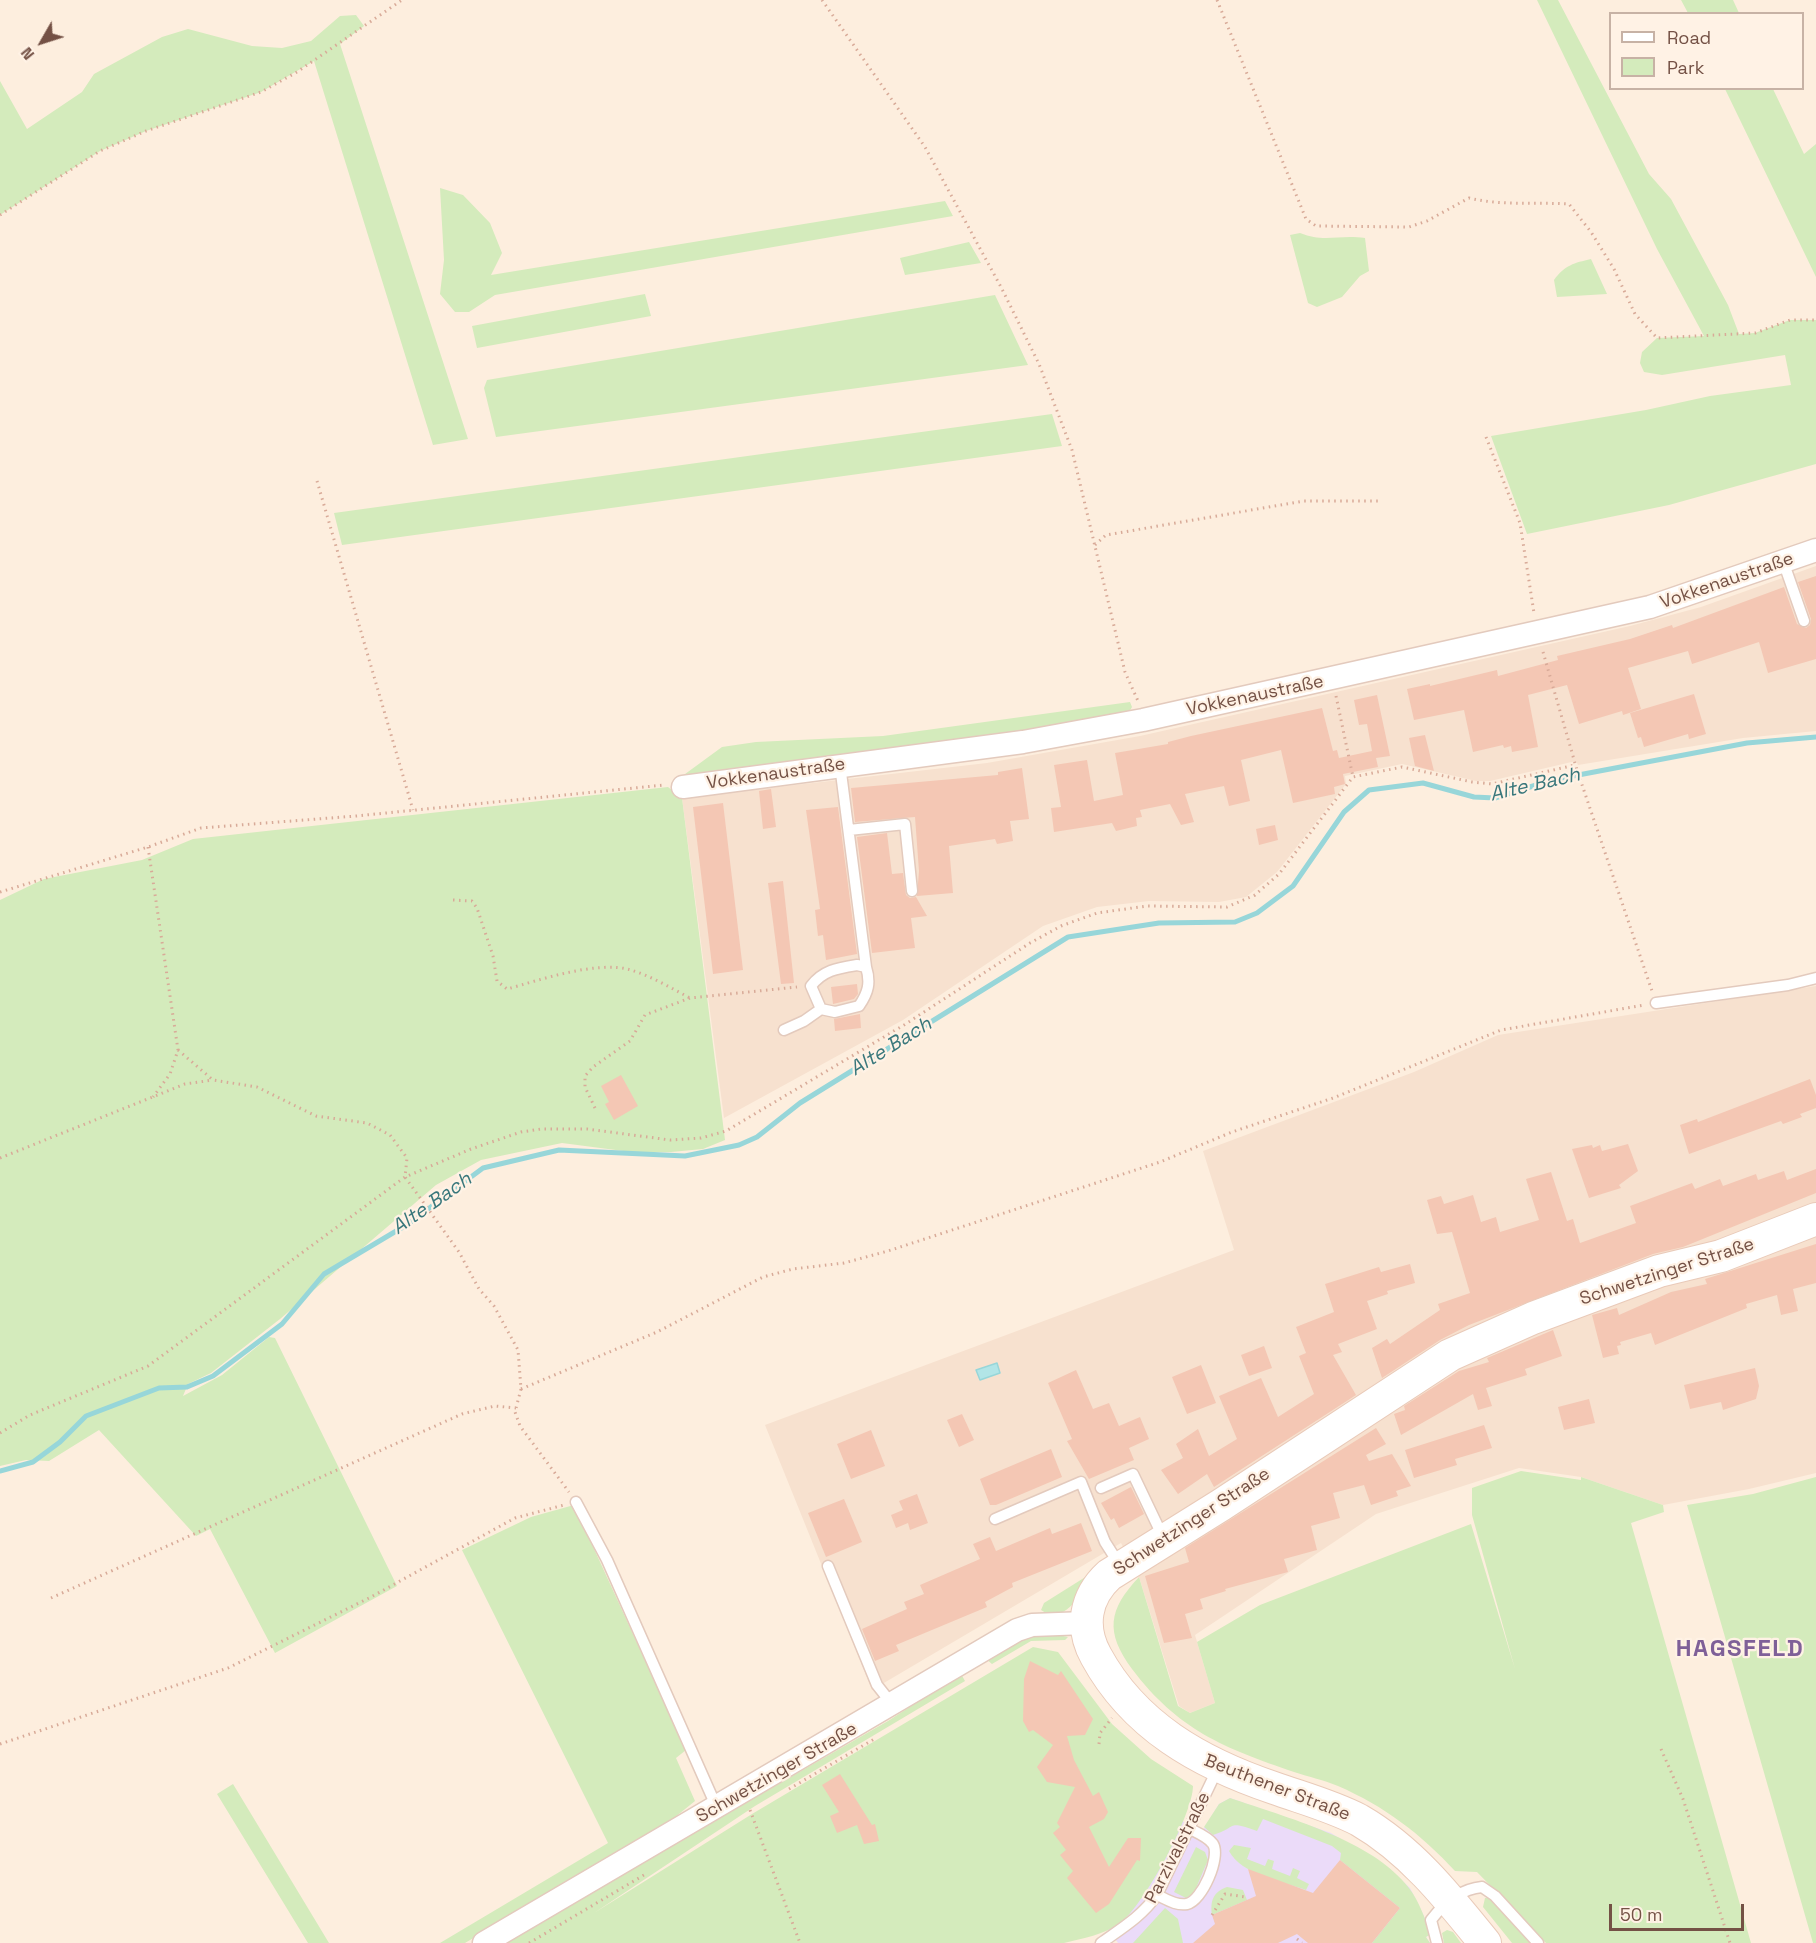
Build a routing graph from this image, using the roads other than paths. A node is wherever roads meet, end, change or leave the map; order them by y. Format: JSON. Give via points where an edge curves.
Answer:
{"nodes":[{"id":1,"x":1816,"y":550,"type":"edge"},
{"id":2,"x":1783,"y":561,"type":"junction"},
{"id":3,"x":1804,"y":621,"type":"dead end"},
{"id":4,"x":840,"y":765,"type":"junction"},
{"id":5,"x":683,"y":787,"type":"road end"},
{"id":6,"x":849,"y":830,"type":"junction"},
{"id":7,"x":912,"y":891,"type":"dead end"},
{"id":8,"x":866,"y":967,"type":"junction"},
{"id":9,"x":1816,"y":978,"type":"edge"},
{"id":10,"x":1656,"y":1003,"type":"road end"},
{"id":11,"x":821,"y":1009,"type":"junction"},
{"id":12,"x":784,"y":1030,"type":"dead end"},
{"id":13,"x":1816,"y":1219,"type":"edge"},
{"id":14,"x":1101,"y":1488,"type":"dead end"},
{"id":15,"x":576,"y":1502,"type":"road end"},
{"id":16,"x":995,"y":1519,"type":"dead end"},
{"id":17,"x":1164,"y":1540,"type":"junction"},
{"id":18,"x":828,"y":1566,"type":"dead end"},
{"id":19,"x":1121,"y":1567,"type":"junction"},
{"id":20,"x":1086,"y":1623,"type":"junction"},
{"id":21,"x":892,"y":1704,"type":"junction"},
{"id":22,"x":1219,"y":1767,"type":"junction"},
{"id":23,"x":717,"y":1808,"type":"junction"},
{"id":24,"x":1190,"y":1829,"type":"junction"},
{"id":25,"x":1157,"y":1894,"type":"junction"},
{"id":26,"x":1450,"y":1901,"type":"junction"},
{"id":27,"x":484,"y":1943,"type":"edge"},
{"id":28,"x":1101,"y":1943,"type":"edge"},
{"id":29,"x":1437,"y":1943,"type":"edge"},
{"id":30,"x":1485,"y":1943,"type":"edge"},
{"id":31,"x":1538,"y":1943,"type":"edge"}],
"edges":[{"from":1,"to":2,"type":"street","name":"Vokkenaustraße"},
{"from":2,"to":3,"type":"lane"},
{"from":2,"to":4,"type":"street","name":"Vokkenaustraße","via":[[1650,607],[1143,720],[1023,742]]},
{"from":4,"to":5,"type":"street","name":"Vokkenaustraße"},
{"from":4,"to":6,"type":"lane"},
{"from":6,"to":7,"type":"lane","via":[[905,824]]},
{"from":6,"to":8,"type":"lane"},
{"from":8,"to":11,"type":"lane","via":[[868,994],[860,1006],[835,1012]]},
{"from":8,"to":11,"type":"lane","via":[[857,965],[817,977],[811,986]]},
{"from":9,"to":10,"type":"lane"},
{"from":11,"to":12,"type":"lane"},
{"from":13,"to":17,"type":"main road","name":"Schwetzinger Straße","via":[[1721,1256],[1659,1271],[1471,1344]]},
{"from":14,"to":17,"type":"lane","via":[[1133,1474]]},
{"from":15,"to":23,"type":"lane","via":[[607,1560]]},
{"from":16,"to":19,"type":"lane","via":[[1081,1482],[1105,1542]]},
{"from":17,"to":19,"type":"main road","name":"Schwetzinger Straße"},
{"from":18,"to":21,"type":"lane","via":[[877,1685]]},
{"from":19,"to":20,"type":"main road","name":"Schwetzinger Straße","via":[[1100,1583],[1086,1611]]},
{"from":20,"to":21,"type":"street","name":"Schwetzinger Straße","via":[[1026,1626]]},
{"from":20,"to":22,"type":"main road","name":"Beuthener Straße","via":[[1100,1664],[1134,1708],[1169,1740]]},
{"from":21,"to":23,"type":"street","name":"Schwetzinger Straße"},
{"from":22,"to":24,"type":"lane","name":"Parzivalstraße"},
{"from":22,"to":26,"type":"main road","name":"Beuthener Straße","via":[[1358,1820],[1402,1851]]},
{"from":23,"to":27,"type":"street","name":"Schwetzinger Straße"},
{"from":24,"to":25,"type":"lane","name":"Parzivalstraße"},
{"from":24,"to":25,"type":"lane","via":[[1215,1846],[1215,1862],[1199,1897],[1189,1904],[1176,1904]]},
{"from":25,"to":28,"type":"lane","name":"Parzivalstraße","via":[[1128,1926]]},
{"from":26,"to":29,"type":"lane","via":[[1431,1920]]},
{"from":26,"to":30,"type":"main road","name":"Beuthener Straße"},
{"from":26,"to":31,"type":"lane","via":[[1465,1890],[1482,1887]]}]}
